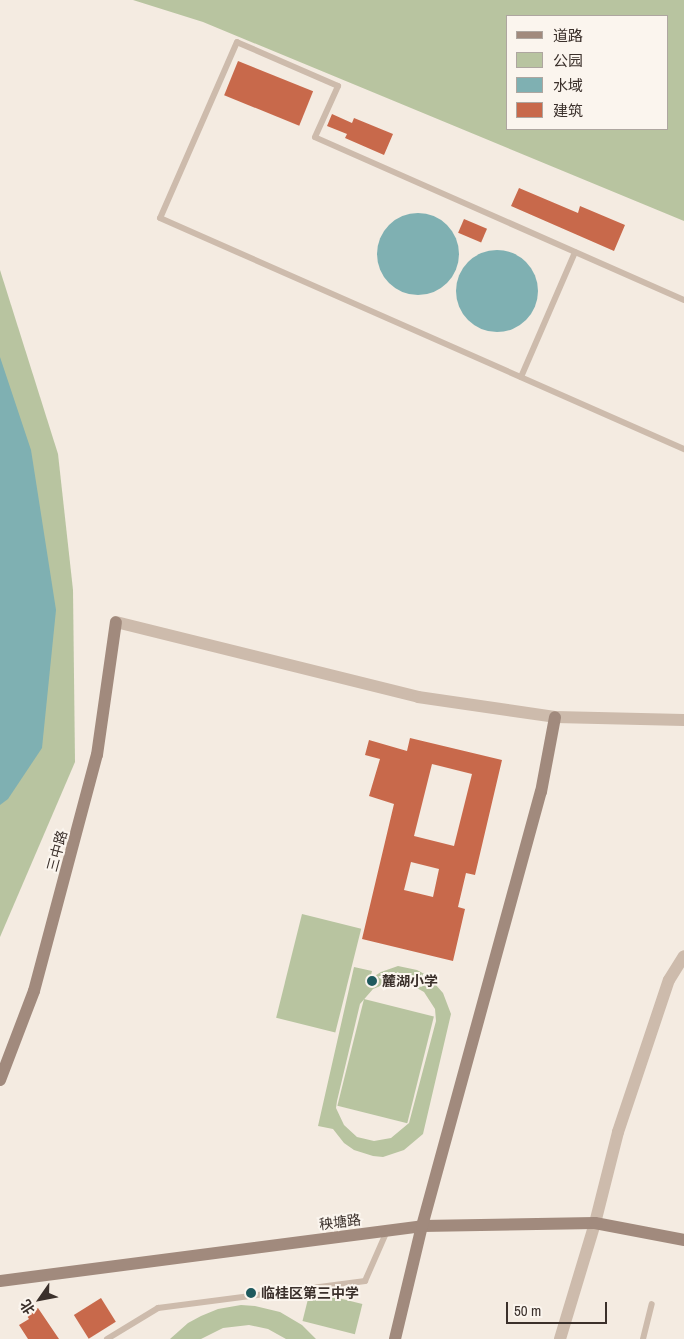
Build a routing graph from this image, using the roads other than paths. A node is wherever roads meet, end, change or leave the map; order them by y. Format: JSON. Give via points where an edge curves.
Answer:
{"nodes":[{"id":1,"x":575,"y":252,"type":"junction"},
{"id":2,"x":684,"y":300,"type":"edge"},
{"id":3,"x":521,"y":377,"type":"junction"},
{"id":4,"x":684,"y":448,"type":"edge"},
{"id":5,"x":116,"y":622,"type":"joint"},
{"id":6,"x":556,"y":717,"type":"junction"},
{"id":7,"x":684,"y":720,"type":"edge"},
{"id":8,"x":684,"y":956,"type":"edge"},
{"id":9,"x":0,"y":1080,"type":"edge"},
{"id":10,"x":595,"y":1222,"type":"junction"},
{"id":11,"x":422,"y":1226,"type":"junction"},
{"id":12,"x":386,"y":1231,"type":"junction"},
{"id":13,"x":684,"y":1240,"type":"edge"},
{"id":14,"x":0,"y":1281,"type":"edge"},
{"id":15,"x":652,"y":1304,"type":"dead end"},
{"id":16,"x":107,"y":1339,"type":"edge"},
{"id":17,"x":395,"y":1339,"type":"edge"},
{"id":18,"x":560,"y":1339,"type":"edge"},
{"id":19,"x":643,"y":1339,"type":"edge"}],
"edges":[{"from":1,"to":2,"type":"lane"},
{"from":1,"to":3,"type":"lane"},
{"from":1,"to":3,"type":"lane","via":[[316,137],[338,86],[237,42],[160,218]]},
{"from":3,"to":4,"type":"lane"},
{"from":5,"to":6,"type":"street","via":[[418,697]]},
{"from":5,"to":9,"type":"main road","name":"三中路","via":[[97,755],[34,990]]},
{"from":6,"to":7,"type":"street"},
{"from":6,"to":11,"type":"main road","via":[[540,792]]},
{"from":8,"to":10,"type":"street","via":[[669,980],[627,1105]]},
{"from":10,"to":11,"type":"main road","name":"秧塘路"},
{"from":10,"to":13,"type":"main road","name":"秧塘路"},
{"from":10,"to":18,"type":"street"},
{"from":11,"to":12,"type":"main road","name":"秧塘路"},
{"from":11,"to":17,"type":"main road"},
{"from":12,"to":14,"type":"main road","name":"秧塘路"},
{"from":12,"to":16,"type":"lane","via":[[365,1281],[158,1308]]},
{"from":15,"to":19,"type":"lane"}]}
